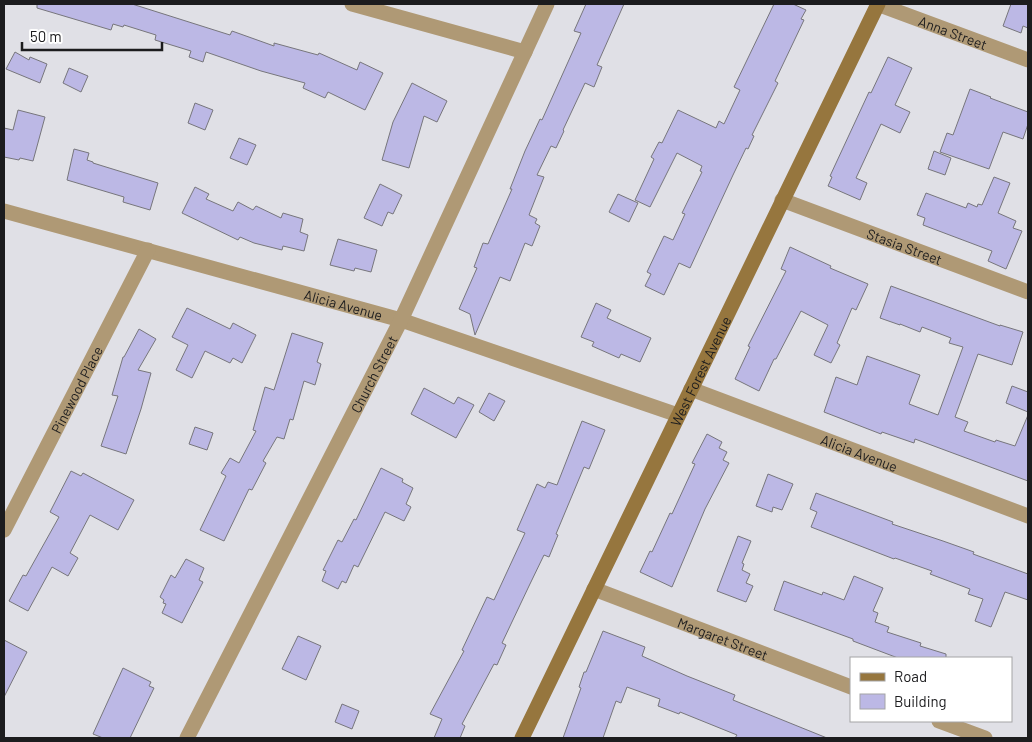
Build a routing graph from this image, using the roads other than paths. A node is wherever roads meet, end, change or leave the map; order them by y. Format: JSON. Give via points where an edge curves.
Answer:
{"nodes":[{"id":1,"x":352,"y":4,"type":"edge"},
{"id":2,"x":547,"y":4,"type":"edge"},
{"id":3,"x":878,"y":4,"type":"edge"},
{"id":4,"x":525,"y":52,"type":"junction"},
{"id":5,"x":1028,"y":60,"type":"edge"},
{"id":6,"x":782,"y":200,"type":"junction"},
{"id":7,"x":4,"y":211,"type":"edge"},
{"id":8,"x":148,"y":250,"type":"junction"},
{"id":9,"x":1028,"y":292,"type":"edge"},
{"id":10,"x":401,"y":320,"type":"junction"},
{"id":11,"x":691,"y":389,"type":"junction"},
{"id":12,"x":678,"y":415,"type":"junction"},
{"id":13,"x":1028,"y":516,"type":"edge"},
{"id":14,"x":4,"y":530,"type":"edge"},
{"id":15,"x":594,"y":589,"type":"junction"},
{"id":16,"x":850,"y":687,"type":"edge"},
{"id":17,"x":942,"y":722,"type":"edge"},
{"id":18,"x":187,"y":738,"type":"edge"},
{"id":19,"x":522,"y":738,"type":"edge"},
{"id":20,"x":985,"y":738,"type":"edge"}],
"edges":[{"from":1,"to":4,"type":"street"},
{"from":2,"to":4,"type":"street","name":"Church Street"},
{"from":3,"to":5,"type":"street","name":"Anna Street"},
{"from":3,"to":6,"type":"street","name":"West Forest Avenue"},
{"from":4,"to":10,"type":"street","name":"Church Street"},
{"from":6,"to":9,"type":"street","name":"Stasia Street"},
{"from":6,"to":11,"type":"street","name":"West Forest Avenue"},
{"from":7,"to":8,"type":"street","name":"Alicia Avenue"},
{"from":8,"to":10,"type":"street","name":"Alicia Avenue"},
{"from":8,"to":14,"type":"street","name":"Pinewood Place"},
{"from":10,"to":12,"type":"street","name":"Alicia Avenue"},
{"from":10,"to":18,"type":"street","name":"Church Street"},
{"from":11,"to":12,"type":"street","name":"West Forest Avenue"},
{"from":11,"to":13,"type":"street","name":"Alicia Avenue"},
{"from":12,"to":15,"type":"street","name":"West Forest Avenue"},
{"from":15,"to":16,"type":"street","name":"Margaret Street"},
{"from":15,"to":19,"type":"street","name":"West Forest Avenue"},
{"from":17,"to":20,"type":"street"}]}
